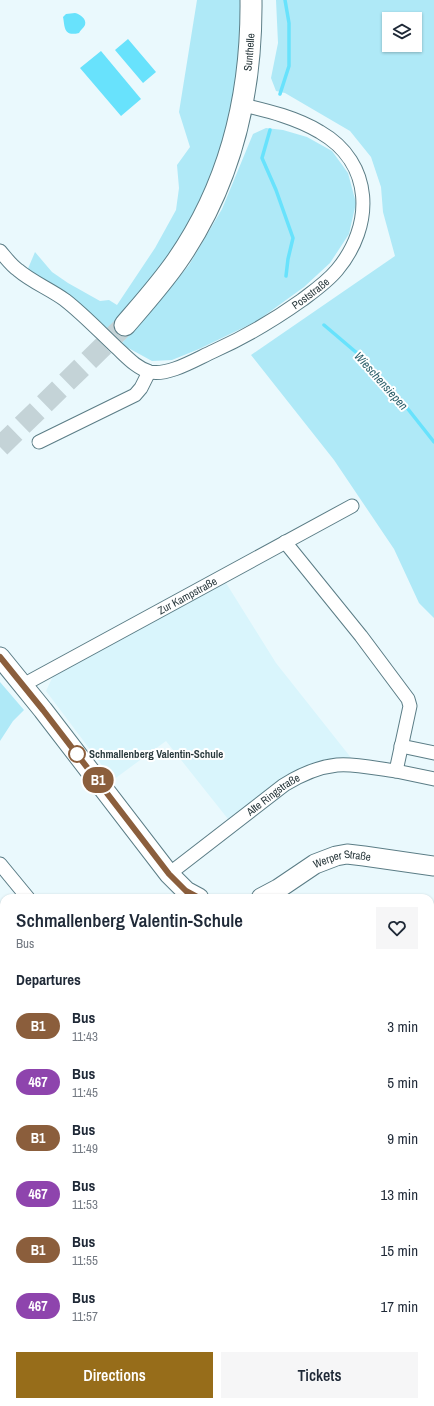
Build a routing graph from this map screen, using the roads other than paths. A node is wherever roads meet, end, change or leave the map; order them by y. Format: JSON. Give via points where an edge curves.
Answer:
{"nodes":[{"id":1,"x":252,"y":0,"type":"edge"},
{"id":2,"x":243,"y":105,"type":"junction"},
{"id":3,"x":0,"y":251,"type":"edge"},
{"id":4,"x":125,"y":325,"type":"tunnel mouth"},
{"id":5,"x":149,"y":372,"type":"junction"},
{"id":6,"x":39,"y":442,"type":"dead end"},
{"id":7,"x":352,"y":506,"type":"dead end"},
{"id":8,"x":285,"y":542,"type":"junction"},
{"id":9,"x":0,"y":657,"type":"edge"},
{"id":10,"x":23,"y":685,"type":"junction"},
{"id":11,"x":401,"y":746,"type":"junction"},
{"id":12,"x":434,"y":753,"type":"edge"},
{"id":13,"x":396,"y":771,"type":"junction"},
{"id":14,"x":434,"y":779,"type":"edge"},
{"id":15,"x":0,"y":864,"type":"edge"},
{"id":16,"x":434,"y":866,"type":"edge"},
{"id":17,"x":169,"y":874,"type":"junction"},
{"id":18,"x":25,"y":894,"type":"edge"},
{"id":19,"x":192,"y":894,"type":"edge"},
{"id":20,"x":269,"y":894,"type":"edge"}],
"edges":[{"from":1,"to":2,"type":"main road","name":"Sunthelle","via":[[252,32]]},
{"from":2,"to":4,"type":"main road","name":"Sunthelle","via":[[225,168],[194,235],[160,284]]},
{"from":2,"to":5,"type":"street","name":"Poststraße","via":[[297,121],[321,132],[332,139],[346,154],[356,171],[364,204],[359,232],[343,262],[328,279],[294,306],[227,346],[169,371]]},
{"from":3,"to":5,"type":"street","via":[[16,269],[65,301],[132,363]]},
{"from":5,"to":6,"type":"street","via":[[138,392]]},
{"from":7,"to":8,"type":"street","name":"Zur Kampstraße"},
{"from":8,"to":10,"type":"street","name":"Zur Kampstraße"},
{"from":8,"to":11,"type":"street","via":[[408,699],[410,706]]},
{"from":9,"to":10,"type":"main road"},
{"from":10,"to":17,"type":"main road"},
{"from":11,"to":12,"type":"street"},
{"from":11,"to":13,"type":"street"},
{"from":13,"to":14,"type":"street","name":"Alte Ringstraße"},
{"from":13,"to":17,"type":"street","name":"Alte Ringstraße","via":[[338,764],[302,775],[284,785]]},
{"from":15,"to":18,"type":"street"},
{"from":16,"to":20,"type":"main road","name":"Werper Straße","via":[[346,854],[315,864]]},
{"from":17,"to":19,"type":"main road"}]}
